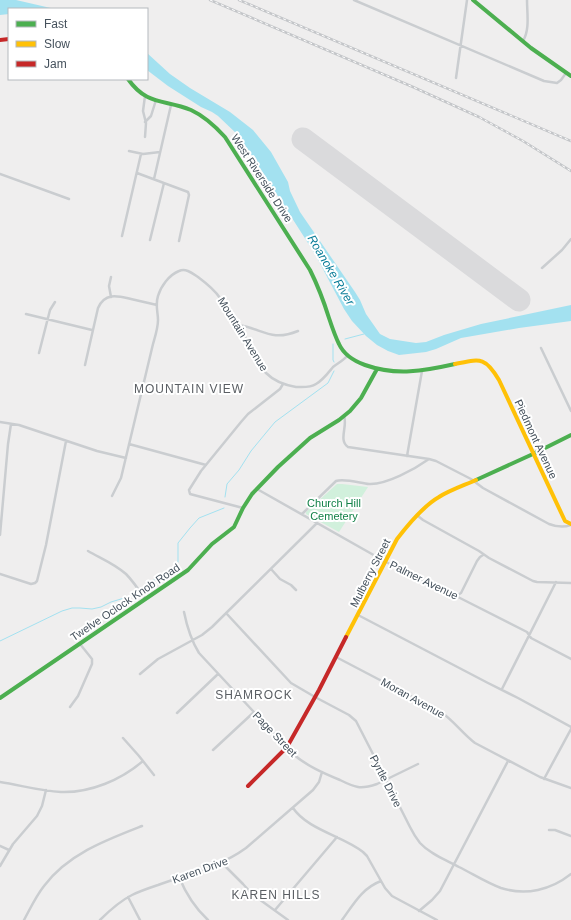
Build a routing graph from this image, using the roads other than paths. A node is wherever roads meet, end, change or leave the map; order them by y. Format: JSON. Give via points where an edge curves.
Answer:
{"nodes":[{"id":1,"x":354,"y":0,"type":"edge"},
{"id":2,"x":467,"y":0,"type":"edge"},
{"id":3,"x":473,"y":0,"type":"edge"},
{"id":4,"x":527,"y":0,"type":"edge"},
{"id":5,"x":523,"y":42,"type":"junction"},
{"id":6,"x":460,"y":46,"type":"junction"},
{"id":7,"x":566,"y":73,"type":"junction"},
{"id":8,"x":571,"y":76,"type":"edge"},
{"id":9,"x":456,"y":78,"type":"dead end"},
{"id":10,"x":129,"y":80,"type":"edge"},
{"id":11,"x":145,"y":96,"type":"junction"},
{"id":12,"x":156,"y":100,"type":"junction"},
{"id":13,"x":171,"y":104,"type":"junction"},
{"id":14,"x":146,"y":122,"type":"junction"},
{"id":15,"x":145,"y":137,"type":"dead end"},
{"id":16,"x":129,"y":151,"type":"dead end"},
{"id":17,"x":160,"y":152,"type":"junction"},
{"id":18,"x":141,"y":154,"type":"junction"},
{"id":19,"x":136,"y":173,"type":"junction"},
{"id":20,"x":0,"y":174,"type":"edge"},
{"id":21,"x":154,"y":179,"type":"junction"},
{"id":22,"x":164,"y":183,"type":"junction"},
{"id":23,"x":68,"y":199,"type":"dead end"},
{"id":24,"x":122,"y":236,"type":"dead end"},
{"id":25,"x":571,"y":239,"type":"edge"},
{"id":26,"x":150,"y":240,"type":"dead end"},
{"id":27,"x":179,"y":241,"type":"dead end"},
{"id":28,"x":542,"y":268,"type":"dead end"},
{"id":29,"x":111,"y":277,"type":"dead end"},
{"id":30,"x":111,"y":297,"type":"junction"},
{"id":31,"x":55,"y":302,"type":"dead end"},
{"id":32,"x":156,"y":305,"type":"junction"},
{"id":33,"x":26,"y":314,"type":"dead end"},
{"id":34,"x":47,"y":319,"type":"junction"},
{"id":35,"x":238,"y":325,"type":"junction"},
{"id":36,"x":92,"y":330,"type":"junction"},
{"id":37,"x":298,"y":331,"type":"dead end"},
{"id":38,"x":541,"y":348,"type":"dead end"},
{"id":39,"x":38,"y":353,"type":"dead end"},
{"id":40,"x":348,"y":356,"type":"junction"},
{"id":41,"x":484,"y":361,"type":"joint"},
{"id":42,"x":84,"y":365,"type":"dead end"},
{"id":43,"x":377,"y":370,"type":"junction"},
{"id":44,"x":422,"y":371,"type":"junction"},
{"id":45,"x":283,"y":384,"type":"junction"},
{"id":46,"x":571,"y":411,"type":"edge"},
{"id":47,"x":344,"y":416,"type":"junction"},
{"id":48,"x":0,"y":422,"type":"edge"},
{"id":49,"x":11,"y":424,"type":"junction"},
{"id":50,"x":571,"y":435,"type":"edge"},
{"id":51,"x":66,"y":441,"type":"junction"},
{"id":52,"x":129,"y":444,"type":"junction"},
{"id":53,"x":533,"y":454,"type":"junction"},
{"id":54,"x":407,"y":456,"type":"junction"},
{"id":55,"x":126,"y":458,"type":"junction"},
{"id":56,"x":429,"y":459,"type":"junction"},
{"id":57,"x":206,"y":465,"type":"junction"},
{"id":58,"x":474,"y":482,"type":"junction"},
{"id":59,"x":256,"y":489,"type":"junction"},
{"id":60,"x":112,"y":496,"type":"dead end"},
{"id":61,"x":243,"y":508,"type":"junction"},
{"id":62,"x":302,"y":514,"type":"junction"},
{"id":63,"x":418,"y":516,"type":"junction"},
{"id":64,"x":318,"y":523,"type":"junction"},
{"id":65,"x":571,"y":524,"type":"edge"},
{"id":66,"x":0,"y":535,"type":"edge"},
{"id":67,"x":88,"y":551,"type":"dead end"},
{"id":68,"x":484,"y":555,"type":"junction"},
{"id":69,"x":386,"y":562,"type":"junction"},
{"id":70,"x":271,"y":569,"type":"junction"},
{"id":71,"x":0,"y":574,"type":"edge"},
{"id":72,"x":556,"y":582,"type":"junction"},
{"id":73,"x":571,"y":583,"type":"edge"},
{"id":74,"x":296,"y":590,"type":"dead end"},
{"id":75,"x":456,"y":596,"type":"junction"},
{"id":76,"x":145,"y":599,"type":"junction"},
{"id":77,"x":184,"y":612,"type":"dead end"},
{"id":78,"x":226,"y":613,"type":"junction"},
{"id":79,"x":358,"y":615,"type":"junction"},
{"id":80,"x":529,"y":635,"type":"junction"},
{"id":81,"x":192,"y":640,"type":"junction"},
{"id":82,"x":80,"y":644,"type":"junction"},
{"id":83,"x":336,"y":657,"type":"junction"},
{"id":84,"x":571,"y":659,"type":"edge"},
{"id":85,"x":140,"y":674,"type":"dead end"},
{"id":86,"x":218,"y":674,"type":"junction"},
{"id":87,"x":502,"y":689,"type":"junction"},
{"id":88,"x":0,"y":698,"type":"edge"},
{"id":89,"x":315,"y":698,"type":"junction"},
{"id":90,"x":70,"y":707,"type":"dead end"},
{"id":91,"x":254,"y":712,"type":"junction"},
{"id":92,"x":177,"y":713,"type":"dead end"},
{"id":93,"x":571,"y":728,"type":"edge"},
{"id":94,"x":123,"y":738,"type":"dead end"},
{"id":95,"x":287,"y":747,"type":"junction"},
{"id":96,"x":213,"y":750,"type":"dead end"},
{"id":97,"x":143,"y":761,"type":"junction"},
{"id":98,"x":508,"y":761,"type":"junction"},
{"id":99,"x":418,"y":764,"type":"dead end"},
{"id":100,"x":322,"y":772,"type":"junction"},
{"id":101,"x":154,"y":775,"type":"dead end"},
{"id":102,"x":544,"y":779,"type":"junction"},
{"id":103,"x":386,"y":780,"type":"junction"},
{"id":104,"x":0,"y":782,"type":"edge"},
{"id":105,"x":248,"y":786,"type":"dead end"},
{"id":106,"x":571,"y":788,"type":"edge"},
{"id":107,"x":46,"y":790,"type":"junction"},
{"id":108,"x":293,"y":808,"type":"junction"},
{"id":109,"x":142,"y":826,"type":"dead end"},
{"id":110,"x":549,"y":830,"type":"dead end"},
{"id":111,"x":571,"y":836,"type":"edge"},
{"id":112,"x":338,"y":837,"type":"junction"},
{"id":113,"x":0,"y":846,"type":"edge"},
{"id":114,"x":9,"y":850,"type":"junction"},
{"id":115,"x":222,"y":863,"type":"junction"},
{"id":116,"x":454,"y":864,"type":"junction"},
{"id":117,"x":0,"y":866,"type":"edge"},
{"id":118,"x":571,"y":874,"type":"edge"},
{"id":119,"x":179,"y":877,"type":"junction"},
{"id":120,"x":381,"y":881,"type":"junction"},
{"id":121,"x":128,"y":898,"type":"junction"},
{"id":122,"x":275,"y":910,"type":"junction"},
{"id":123,"x":420,"y":911,"type":"junction"},
{"id":124,"x":24,"y":920,"type":"edge"},
{"id":125,"x":100,"y":920,"type":"edge"},
{"id":126,"x":140,"y":920,"type":"edge"},
{"id":127,"x":208,"y":920,"type":"edge"},
{"id":128,"x":288,"y":920,"type":"edge"},
{"id":129,"x":342,"y":920,"type":"edge"},
{"id":130,"x":437,"y":920,"type":"edge"}],
"edges":[{"from":1,"to":6,"type":"street"},
{"from":2,"to":6,"type":"street"},
{"from":3,"to":5,"type":"street"},
{"from":4,"to":5,"type":"street","via":[[527,30]]},
{"from":5,"to":7,"type":"street"},
{"from":6,"to":7,"type":"street","via":[[549,82],[559,82]]},
{"from":6,"to":9,"type":"street"},
{"from":7,"to":8,"type":"street"},
{"from":10,"to":11,"type":"street","name":"West Riverside Drive"},
{"from":11,"to":12,"type":"street","name":"West Riverside Drive"},
{"from":11,"to":14,"type":"street","via":[[143,111]]},
{"from":12,"to":13,"type":"street","name":"West Riverside Drive"},
{"from":12,"to":14,"type":"street","via":[[152,116]]},
{"from":13,"to":17,"type":"street"},
{"from":13,"to":40,"type":"street","name":"West Riverside Drive","via":[[202,116],[225,137],[310,270],[338,343]]},
{"from":14,"to":15,"type":"street"},
{"from":16,"to":18,"type":"street"},
{"from":17,"to":18,"type":"street"},
{"from":17,"to":21,"type":"street"},
{"from":18,"to":19,"type":"street"},
{"from":19,"to":21,"type":"street"},
{"from":19,"to":24,"type":"street"},
{"from":20,"to":23,"type":"street"},
{"from":21,"to":22,"type":"street"},
{"from":22,"to":26,"type":"street"},
{"from":22,"to":27,"type":"street","via":[[189,194]]},
{"from":25,"to":28,"type":"street"},
{"from":29,"to":30,"type":"street"},
{"from":30,"to":32,"type":"street"},
{"from":30,"to":36,"type":"street","via":[[99,305]]},
{"from":31,"to":34,"type":"street"},
{"from":32,"to":35,"type":"street","name":"Mountain Avenue","via":[[168,279],[180,270],[187,271],[216,292]]},
{"from":32,"to":52,"type":"street","name":"Mountain Avenue","via":[[158,325]]},
{"from":33,"to":34,"type":"street"},
{"from":34,"to":36,"type":"street"},
{"from":34,"to":39,"type":"street"},
{"from":35,"to":37,"type":"street","via":[[278,336]]},
{"from":35,"to":45,"type":"street","name":"Mountain Avenue","via":[[262,368]]},
{"from":36,"to":42,"type":"street"},
{"from":38,"to":46,"type":"street"},
{"from":40,"to":43,"type":"street","name":"West Riverside Drive"},
{"from":40,"to":45,"type":"street","name":"Mountain Avenue","via":[[316,385],[304,387]]},
{"from":41,"to":44,"type":"street","name":"West Riverside Drive","via":[[475,360]]},
{"from":41,"to":53,"type":"street","name":"Piedmont Avenue","via":[[491,366],[499,380]]},
{"from":43,"to":44,"type":"street","name":"West Riverside Drive"},
{"from":43,"to":47,"type":"street","name":"Twelve Oclock Knob Road","via":[[361,398]]},
{"from":44,"to":54,"type":"street"},
{"from":45,"to":57,"type":"street","via":[[248,414]]},
{"from":47,"to":54,"type":"street","via":[[346,421],[343,440],[348,447]]},
{"from":47,"to":59,"type":"street","name":"Twelve Oclock Knob Road","via":[[293,452]]},
{"from":48,"to":49,"type":"street"},
{"from":49,"to":51,"type":"street"},
{"from":49,"to":66,"type":"street"},
{"from":50,"to":53,"type":"street","name":"Mulberry Street"},
{"from":51,"to":55,"type":"street"},
{"from":51,"to":71,"type":"street","via":[[37,581],[34,584],[25,583]]},
{"from":52,"to":55,"type":"street","name":"Mountain Avenue"},
{"from":52,"to":57,"type":"street"},
{"from":53,"to":58,"type":"street","name":"Mulberry Street"},
{"from":53,"to":65,"type":"street","name":"Piedmont Avenue","via":[[565,521]]},
{"from":54,"to":56,"type":"street"},
{"from":55,"to":60,"type":"street","name":"Mountain Avenue","via":[[121,478]]},
{"from":56,"to":58,"type":"street"},
{"from":56,"to":62,"type":"street","via":[[380,483],[336,481]]},
{"from":57,"to":61,"type":"street","via":[[190,487],[190,494]]},
{"from":58,"to":63,"type":"street","name":"Mulberry Street","via":[[439,497]]},
{"from":58,"to":65,"type":"street","via":[[549,524],[563,527]]},
{"from":59,"to":61,"type":"street","name":"Twelve Oclock Knob Road"},
{"from":59,"to":62,"type":"street","name":"Palmer Avenue"},
{"from":61,"to":76,"type":"street","name":"Twelve Oclock Knob Road","via":[[234,527],[212,544],[188,570]]},
{"from":62,"to":64,"type":"street","name":"Palmer Avenue"},
{"from":63,"to":68,"type":"street"},
{"from":63,"to":69,"type":"street","name":"Mulberry Street","via":[[397,539]]},
{"from":64,"to":69,"type":"street","name":"Palmer Avenue"},
{"from":64,"to":70,"type":"street"},
{"from":67,"to":76,"type":"street","via":[[126,574]]},
{"from":68,"to":72,"type":"street","via":[[533,581]]},
{"from":68,"to":75,"type":"street","via":[[480,557],[461,593]]},
{"from":69,"to":75,"type":"street","name":"Palmer Avenue"},
{"from":69,"to":79,"type":"street","name":"Mulberry Street"},
{"from":70,"to":74,"type":"street"},
{"from":70,"to":78,"type":"street"},
{"from":72,"to":73,"type":"street"},
{"from":72,"to":80,"type":"street"},
{"from":75,"to":80,"type":"street","name":"Palmer Avenue"},
{"from":76,"to":82,"type":"street","name":"Twelve Oclock Knob Road"},
{"from":77,"to":81,"type":"street","name":"Page Street"},
{"from":78,"to":81,"type":"street","via":[[207,631]]},
{"from":78,"to":89,"type":"street","name":"Pyrtle Drive","via":[[286,677]]},
{"from":79,"to":83,"type":"street","name":"Mulberry Street"},
{"from":79,"to":87,"type":"street"},
{"from":80,"to":84,"type":"street","name":"Palmer Avenue"},
{"from":80,"to":87,"type":"street"},
{"from":81,"to":85,"type":"street","via":[[158,659]]},
{"from":81,"to":86,"type":"street","name":"Page Street","via":[[199,653]]},
{"from":82,"to":88,"type":"street","name":"Twelve Oclock Knob Road"},
{"from":82,"to":90,"type":"street","via":[[92,659],[92,664],[78,696]]},
{"from":83,"to":89,"type":"street","name":"Mulberry Street"},
{"from":83,"to":98,"type":"street","name":"Moran Avenue","via":[[442,712],[475,743]]},
{"from":86,"to":91,"type":"street","name":"Page Street"},
{"from":86,"to":92,"type":"street"},
{"from":87,"to":93,"type":"street"},
{"from":89,"to":95,"type":"street","name":"Mulberry Street"},
{"from":89,"to":103,"type":"street","name":"Pyrtle Drive","via":[[356,721]]},
{"from":91,"to":95,"type":"street","name":"Page Street"},
{"from":91,"to":96,"type":"street"},
{"from":93,"to":102,"type":"street"},
{"from":94,"to":97,"type":"street"},
{"from":95,"to":100,"type":"street","name":"Page Street","via":[[300,760]]},
{"from":95,"to":105,"type":"street","name":"Mulberry Street"},
{"from":97,"to":101,"type":"street"},
{"from":97,"to":107,"type":"street","via":[[128,772],[94,787],[68,792]]},
{"from":98,"to":102,"type":"street","name":"Moran Avenue"},
{"from":98,"to":116,"type":"street"},
{"from":99,"to":103,"type":"street","name":"Page Street"},
{"from":100,"to":103,"type":"street","name":"Page Street","via":[[360,787]]},
{"from":100,"to":108,"type":"street","name":"Karen Drive","via":[[313,790]]},
{"from":102,"to":106,"type":"street","name":"Moran Avenue"},
{"from":103,"to":116,"type":"street","name":"Pyrtle Drive","via":[[416,838],[424,847]]},
{"from":104,"to":107,"type":"street"},
{"from":107,"to":114,"type":"street","via":[[37,816]]},
{"from":108,"to":112,"type":"street","via":[[308,822]]},
{"from":108,"to":115,"type":"street","name":"Karen Drive","via":[[246,848]]},
{"from":109,"to":124,"type":"street","via":[[97,844],[66,864],[45,885]]},
{"from":110,"to":111,"type":"street"},
{"from":112,"to":120,"type":"street","via":[[364,852]]},
{"from":112,"to":122,"type":"street"},
{"from":113,"to":114,"type":"street"},
{"from":114,"to":117,"type":"street"},
{"from":115,"to":119,"type":"street","name":"Karen Drive"},
{"from":115,"to":122,"type":"street","via":[[252,894]]},
{"from":116,"to":118,"type":"street","name":"Pyrtle Drive","via":[[494,885],[519,891],[548,887]]},
{"from":116,"to":123,"type":"street","via":[[437,895]]},
{"from":119,"to":121,"type":"street","name":"Karen Drive","via":[[142,890]]},
{"from":119,"to":127,"type":"street","via":[[191,901]]},
{"from":120,"to":123,"type":"street","via":[[392,896]]},
{"from":120,"to":129,"type":"street","via":[[364,890]]},
{"from":121,"to":125,"type":"street","name":"Karen Drive"},
{"from":121,"to":126,"type":"street"},
{"from":122,"to":128,"type":"street"},
{"from":123,"to":130,"type":"street"}]}
